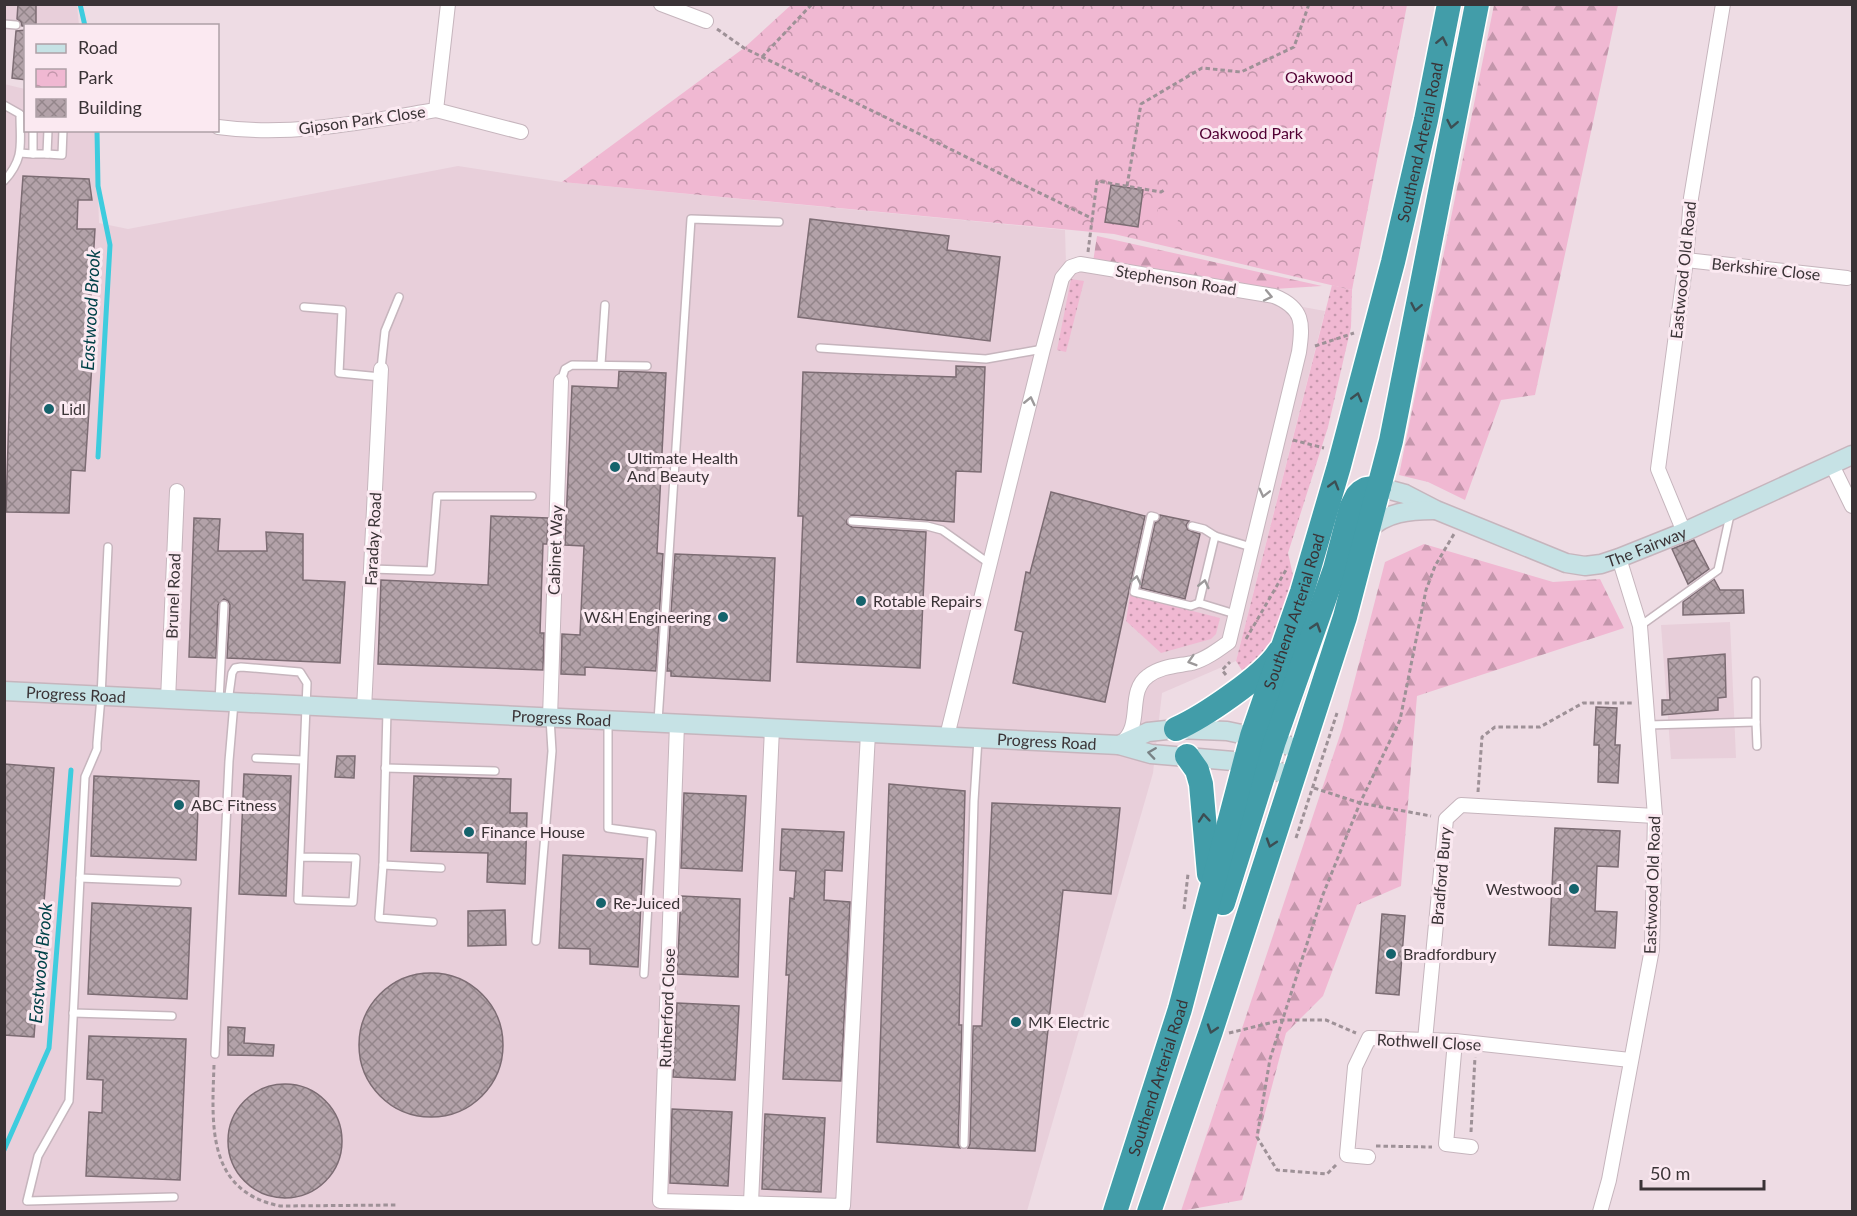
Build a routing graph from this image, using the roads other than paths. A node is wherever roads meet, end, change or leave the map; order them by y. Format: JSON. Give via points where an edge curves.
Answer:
{"nodes":[{"id":1,"x":448,"y":4,"type":"edge"},
{"id":2,"x":660,"y":4,"type":"edge"},
{"id":3,"x":1449,"y":4,"type":"edge"},
{"id":4,"x":1477,"y":4,"type":"edge"},
{"id":5,"x":1724,"y":4,"type":"edge"},
{"id":6,"x":706,"y":21,"type":"road end"},
{"id":7,"x":4,"y":24,"type":"edge"},
{"id":8,"x":16,"y":25,"type":"dead end"},
{"id":9,"x":4,"y":105,"type":"edge"},
{"id":10,"x":436,"y":110,"type":"junction"},
{"id":11,"x":23,"y":115,"type":"edge"},
{"id":12,"x":219,"y":127,"type":"edge"},
{"id":13,"x":33,"y":132,"type":"edge"},
{"id":14,"x":48,"y":132,"type":"edge"},
{"id":15,"x":63,"y":132,"type":"edge"},
{"id":16,"x":521,"y":132,"type":"dead end"},
{"id":17,"x":20,"y":153,"type":"junction"},
{"id":18,"x":33,"y":154,"type":"junction"},
{"id":19,"x":47,"y":154,"type":"junction"},
{"id":20,"x":4,"y":182,"type":"edge"},
{"id":21,"x":779,"y":222,"type":"dead end"},
{"id":22,"x":1686,"y":260,"type":"junction"},
{"id":23,"x":1847,"y":278,"type":"dead end"},
{"id":24,"x":399,"y":297,"type":"dead end"},
{"id":25,"x":605,"y":305,"type":"dead end"},
{"id":26,"x":304,"y":307,"type":"dead end"},
{"id":27,"x":820,"y":348,"type":"dead end"},
{"id":28,"x":1043,"y":349,"type":"junction"},
{"id":29,"x":601,"y":364,"type":"junction"},
{"id":30,"x":647,"y":366,"type":"dead end"},
{"id":31,"x":381,"y":373,"type":"junction"},
{"id":32,"x":561,"y":381,"type":"joint"},
{"id":33,"x":1852,"y":455,"type":"edge"},
{"id":34,"x":1832,"y":465,"type":"junction"},
{"id":35,"x":1379,"y":487,"type":"junction"},
{"id":36,"x":177,"y":491,"type":"dead end"},
{"id":37,"x":532,"y":496,"type":"dead end"},
{"id":38,"x":1852,"y":506,"type":"edge"},
{"id":39,"x":1731,"y":509,"type":"junction"},
{"id":40,"x":1436,"y":510,"type":"junction"},
{"id":41,"x":1155,"y":517,"type":"dead end"},
{"id":42,"x":852,"y":521,"type":"dead end"},
{"id":43,"x":1192,"y":526,"type":"dead end"},
{"id":44,"x":1368,"y":530,"type":"junction"},
{"id":45,"x":1684,"y":532,"type":"junction"},
{"id":46,"x":1215,"y":536,"type":"junction"},
{"id":47,"x":108,"y":547,"type":"dead end"},
{"id":48,"x":1251,"y":547,"type":"junction"},
{"id":49,"x":1619,"y":558,"type":"junction"},
{"id":50,"x":990,"y":564,"type":"junction"},
{"id":51,"x":372,"y":569,"type":"junction"},
{"id":52,"x":1199,"y":603,"type":"junction"},
{"id":53,"x":224,"y":605,"type":"dead end"},
{"id":54,"x":1235,"y":614,"type":"junction"},
{"id":55,"x":1640,"y":626,"type":"junction"},
{"id":56,"x":1286,"y":641,"type":"junction"},
{"id":57,"x":1756,"y":681,"type":"dead end"},
{"id":58,"x":4,"y":691,"type":"edge"},
{"id":59,"x":101,"y":697,"type":"junction"},
{"id":60,"x":168,"y":700,"type":"junction"},
{"id":61,"x":227,"y":703,"type":"junction"},
{"id":62,"x":305,"y":707,"type":"junction"},
{"id":63,"x":1135,"y":708,"type":"junction"},
{"id":64,"x":364,"y":710,"type":"junction"},
{"id":65,"x":387,"y":711,"type":"junction"},
{"id":66,"x":549,"y":718,"type":"junction"},
{"id":67,"x":609,"y":721,"type":"junction"},
{"id":68,"x":1756,"y":722,"type":"junction"},
{"id":69,"x":657,"y":723,"type":"junction"},
{"id":70,"x":677,"y":724,"type":"junction"},
{"id":71,"x":1648,"y":725,"type":"junction"},
{"id":72,"x":772,"y":728,"type":"junction"},
{"id":73,"x":1167,"y":729,"type":"junction"},
{"id":74,"x":868,"y":733,"type":"junction"},
{"id":75,"x":947,"y":736,"type":"junction"},
{"id":76,"x":978,"y":738,"type":"junction"},
{"id":77,"x":1278,"y":743,"type":"junction"},
{"id":78,"x":1119,"y":745,"type":"junction"},
{"id":79,"x":1757,"y":746,"type":"dead end"},
{"id":80,"x":1187,"y":756,"type":"junction"},
{"id":81,"x":256,"y":758,"type":"dead end"},
{"id":82,"x":303,"y":759,"type":"junction"},
{"id":83,"x":1256,"y":765,"type":"junction"},
{"id":84,"x":385,"y":768,"type":"junction"},
{"id":85,"x":495,"y":771,"type":"dead end"},
{"id":86,"x":1293,"y":776,"type":"junction"},
{"id":87,"x":1655,"y":816,"type":"junction"},
{"id":88,"x":300,"y":857,"type":"junction"},
{"id":89,"x":383,"y":865,"type":"junction"},
{"id":90,"x":441,"y":868,"type":"dead end"},
{"id":91,"x":80,"y":878,"type":"junction"},
{"id":92,"x":177,"y":882,"type":"dead end"},
{"id":93,"x":1210,"y":898,"type":"junction"},
{"id":94,"x":433,"y":922,"type":"dead end"},
{"id":95,"x":536,"y":941,"type":"dead end"},
{"id":96,"x":644,"y":974,"type":"dead end"},
{"id":97,"x":1180,"y":1009,"type":"junction"},
{"id":98,"x":73,"y":1013,"type":"junction"},
{"id":99,"x":172,"y":1016,"type":"dead end"},
{"id":100,"x":1425,"y":1040,"type":"junction"},
{"id":101,"x":1455,"y":1041,"type":"junction"},
{"id":102,"x":215,"y":1054,"type":"road end"},
{"id":103,"x":1630,"y":1060,"type":"junction"},
{"id":104,"x":964,"y":1144,"type":"dead end"},
{"id":105,"x":1471,"y":1147,"type":"road end"},
{"id":106,"x":1368,"y":1156,"type":"road end"},
{"id":107,"x":174,"y":1197,"type":"dead end"},
{"id":108,"x":751,"y":1203,"type":"junction"},
{"id":109,"x":1115,"y":1212,"type":"edge"},
{"id":110,"x":1149,"y":1212,"type":"edge"},
{"id":111,"x":1600,"y":1212,"type":"edge"}],
"edges":[{"from":1,"to":10,"type":"street","name":"Gipson Park Close"},
{"from":2,"to":6,"type":"street"},
{"from":56,"to":3,"type":"highway","name":"Southend Arterial Road","one_way":true,"via":[[1339,466],[1390,273]]},
{"from":4,"to":35,"type":"highway","name":"Southend Arterial Road","one_way":true},
{"from":5,"to":22,"type":"street","name":"Eastwood Old Road","via":[[1691,198]]},
{"from":7,"to":8,"type":"lane"},
{"from":9,"to":11,"type":"lane"},
{"from":10,"to":12,"type":"street","name":"Gipson Park Close","via":[[323,129],[248,131]]},
{"from":10,"to":16,"type":"street","name":"Gipson Park Close"},
{"from":11,"to":17,"type":"lane"},
{"from":13,"to":18,"type":"lane"},
{"from":14,"to":19,"type":"lane"},
{"from":15,"to":19,"type":"lane","via":[[62,154]]},
{"from":17,"to":18,"type":"lane"},
{"from":17,"to":20,"type":"lane","via":[[16,168]]},
{"from":18,"to":19,"type":"lane"},
{"from":21,"to":69,"type":"lane","via":[[691,219]]},
{"from":22,"to":23,"type":"street","name":"Berkshire Close"},
{"from":22,"to":45,"type":"street","name":"Eastwood Old Road","via":[[1658,469]]},
{"from":24,"to":31,"type":"lane","via":[[385,331]]},
{"from":25,"to":29,"type":"lane"},
{"from":26,"to":31,"type":"lane","via":[[342,310],[339,373]]},
{"from":27,"to":28,"type":"lane","via":[[986,359]]},
{"from":28,"to":48,"type":"street","name":"Stephenson Road","one_way":true,"via":[[1062,278],[1071,267],[1086,265],[1275,296],[1296,309],[1301,322],[1299,352]]},
{"from":50,"to":28,"type":"street","one_way":true},
{"from":29,"to":30,"type":"lane"},
{"from":29,"to":32,"type":"lane","via":[[572,365],[565,369]]},
{"from":31,"to":51,"type":"street","name":"Faraday Road"},
{"from":32,"to":66,"type":"street","name":"Cabinet Way"},
{"from":33,"to":34,"type":"street","name":"The Fairway"},
{"from":34,"to":38,"type":"street"},
{"from":34,"to":39,"type":"street","name":"The Fairway"},
{"from":35,"to":40,"type":"street","name":"The Fairway","via":[[1405,494]]},
{"from":35,"to":44,"type":"highway","name":"Southend Arterial Road"},
{"from":77,"to":35,"type":"highway","one_way":true,"via":[[1353,502],[1366,489]]},
{"from":36,"to":60,"type":"street","name":"Brunel Road"},
{"from":37,"to":51,"type":"lane","via":[[437,496],[431,571]]},
{"from":39,"to":45,"type":"street","name":"The Fairway"},
{"from":39,"to":55,"type":"lane","via":[[1718,570]]},
{"from":40,"to":44,"type":"street","name":"The Fairway","via":[[1392,514]]},
{"from":40,"to":49,"type":"street","name":"The Fairway","via":[[1566,563],[1593,565]]},
{"from":52,"to":41,"type":"lane","one_way":true,"via":[[1191,606],[1134,592],[1151,516]]},
{"from":42,"to":50,"type":"lane","via":[[942,530]]},
{"from":43,"to":46,"type":"lane"},
{"from":44,"to":77,"type":"highway","name":"Southend Arterial Road","via":[[1345,617]]},
{"from":45,"to":49,"type":"street","name":"The Fairway"},
{"from":46,"to":48,"type":"lane"},
{"from":52,"to":46,"type":"lane","one_way":true},
{"from":47,"to":59,"type":"lane"},
{"from":48,"to":54,"type":"street","name":"Stephenson Road"},
{"from":49,"to":55,"type":"street","name":"Eastwood Old Road"},
{"from":50,"to":75,"type":"street"},
{"from":51,"to":64,"type":"street","name":"Faraday Road"},
{"from":52,"to":54,"type":"lane"},
{"from":53,"to":61,"type":"lane"},
{"from":54,"to":63,"type":"street","name":"Stephenson Road","one_way":true,"via":[[1229,642],[1195,662],[1146,676]]},
{"from":55,"to":71,"type":"street","name":"Eastwood Old Road"},
{"from":56,"to":73,"type":"highway","via":[[1264,669],[1200,717]]},
{"from":56,"to":77,"type":"highway","name":"Southend Arterial Road"},
{"from":57,"to":68,"type":"lane"},
{"from":58,"to":59,"type":"street","name":"Progress Road"},
{"from":59,"to":60,"type":"street","name":"Progress Road"},
{"from":59,"to":91,"type":"lane","via":[[97,749],[85,777]]},
{"from":60,"to":61,"type":"street","name":"Progress Road"},
{"from":61,"to":62,"type":"street","name":"Progress Road"},
{"from":61,"to":62,"type":"lane","via":[[232,673],[241,667],[300,672],[307,683]]},
{"from":61,"to":102,"type":"lane","via":[[229,761]]},
{"from":62,"to":64,"type":"street","name":"Progress Road"},
{"from":62,"to":82,"type":"lane"},
{"from":63,"to":73,"type":"street","via":[[1143,726]]},
{"from":63,"to":78,"type":"street","name":"Stephenson Road","via":[[1132,730]]},
{"from":64,"to":65,"type":"street","name":"Progress Road"},
{"from":65,"to":66,"type":"street","name":"Progress Road"},
{"from":65,"to":84,"type":"lane"},
{"from":66,"to":67,"type":"street","name":"Progress Road"},
{"from":66,"to":95,"type":"lane","via":[[552,751]]},
{"from":67,"to":69,"type":"street","name":"Progress Road"},
{"from":67,"to":96,"type":"lane","via":[[608,828],[652,834]]},
{"from":68,"to":71,"type":"lane"},
{"from":68,"to":79,"type":"lane"},
{"from":69,"to":70,"type":"street","name":"Progress Road"},
{"from":70,"to":72,"type":"street","name":"Progress Road"},
{"from":70,"to":108,"type":"street","name":"Rutherford Close","via":[[660,1201]]},
{"from":71,"to":87,"type":"street","name":"Eastwood Old Road"},
{"from":72,"to":74,"type":"street","name":"Progress Road"},
{"from":72,"to":108,"type":"street"},
{"from":73,"to":77,"type":"street","name":"Progress Road","via":[[1227,731]]},
{"from":73,"to":78,"type":"street","name":"Progress Road","via":[[1148,732]]},
{"from":74,"to":75,"type":"street","name":"Progress Road"},
{"from":74,"to":108,"type":"street","name":"Rutherford Close","via":[[843,1206]]},
{"from":75,"to":76,"type":"street","name":"Progress Road"},
{"from":76,"to":78,"type":"street","name":"Progress Road"},
{"from":76,"to":104,"type":"lane"},
{"from":77,"to":83,"type":"highway"},
{"from":77,"to":86,"type":"highway","name":"Southend Arterial Road"},
{"from":80,"to":78,"type":"street","name":"Progress Road","one_way":true,"via":[[1150,754]]},
{"from":80,"to":83,"type":"street","name":"Progress Road"},
{"from":93,"to":80,"type":"highway","one_way":true,"via":[[1202,784]]},
{"from":81,"to":82,"type":"lane"},
{"from":82,"to":88,"type":"lane"},
{"from":83,"to":86,"type":"street","name":"Progress Road"},
{"from":83,"to":93,"type":"highway","name":"Southend Arterial Road"},
{"from":83,"to":97,"type":"highway","via":[[1196,988]]},
{"from":84,"to":85,"type":"lane"},
{"from":84,"to":89,"type":"lane"},
{"from":86,"to":110,"type":"highway","name":"Southend Arterial Road","one_way":true},
{"from":87,"to":100,"type":"street","name":"Bradford Bury","via":[[1461,805],[1446,819]]},
{"from":87,"to":103,"type":"street","name":"Eastwood Old Road","via":[[1652,949]]},
{"from":88,"to":88,"type":"lane","via":[[298,900],[353,902],[356,858]]},
{"from":89,"to":90,"type":"lane"},
{"from":89,"to":94,"type":"lane","via":[[379,918]]},
{"from":91,"to":92,"type":"lane"},
{"from":91,"to":98,"type":"lane"},
{"from":93,"to":97,"type":"highway","name":"Southend Arterial Road"},
{"from":97,"to":109,"type":"highway","name":"Southend Arterial Road"},
{"from":98,"to":99,"type":"lane"},
{"from":98,"to":107,"type":"lane","via":[[69,1101],[38,1156],[27,1201]]},
{"from":100,"to":101,"type":"street","name":"Rothwell Close"},
{"from":100,"to":106,"type":"street","name":"Rothwell Close","via":[[1369,1038],[1355,1067],[1347,1155]]},
{"from":101,"to":103,"type":"street","name":"Rothwell Close"},
{"from":101,"to":105,"type":"street","via":[[1446,1144]]},
{"from":103,"to":111,"type":"street","name":"Eastwood Old Road"}]}
